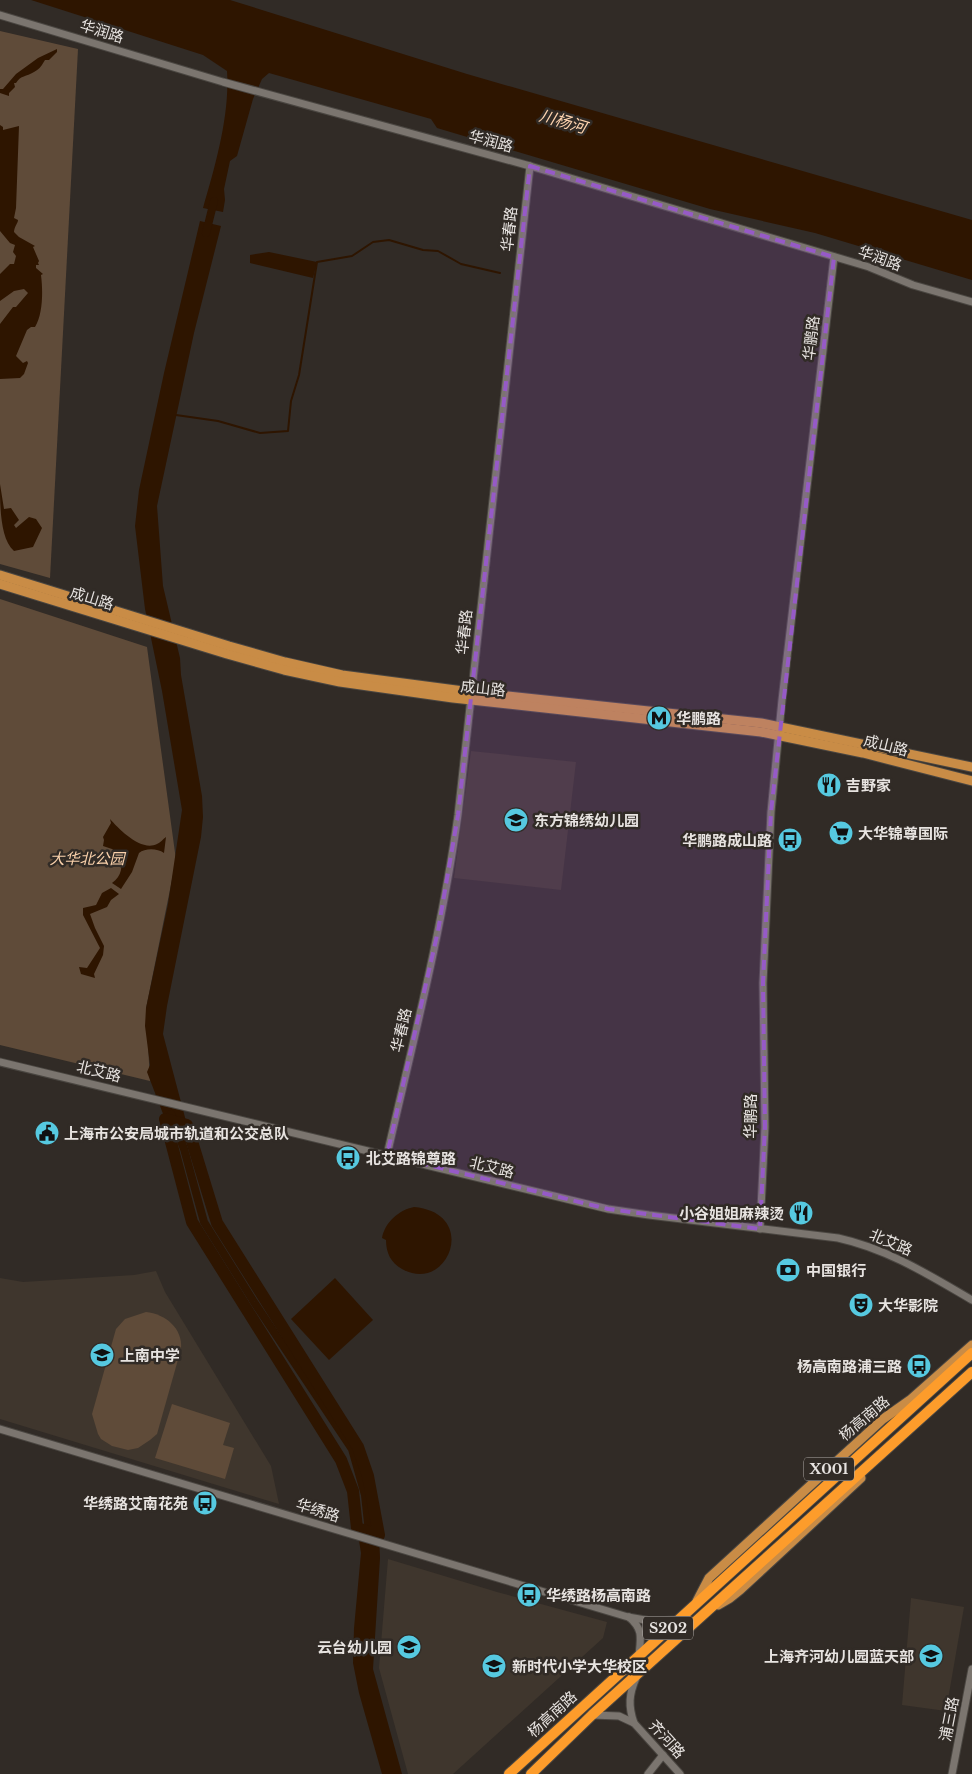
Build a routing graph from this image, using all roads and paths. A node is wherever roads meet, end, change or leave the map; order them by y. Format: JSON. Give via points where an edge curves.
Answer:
{"nodes":[{"id":1,"x":0,"y":15,"type":"edge"},
{"id":2,"x":530,"y":166,"type":"junction"},
{"id":3,"x":834,"y":257,"type":"junction"},
{"id":4,"x":972,"y":302,"type":"edge"},
{"id":5,"x":0,"y":575,"type":"edge"},
{"id":6,"x":0,"y":584,"type":"edge"},
{"id":7,"x":144,"y":624,"type":"junction"},
{"id":8,"x":471,"y":696,"type":"junction"},
{"id":9,"x":779,"y":731,"type":"junction"},
{"id":10,"x":972,"y":767,"type":"edge"},
{"id":11,"x":972,"y":781,"type":"edge"},
{"id":12,"x":0,"y":1062,"type":"edge"},
{"id":13,"x":387,"y":1155,"type":"junction"},
{"id":14,"x":760,"y":1229,"type":"junction"},
{"id":15,"x":972,"y":1300,"type":"edge"},
{"id":16,"x":972,"y":1345,"type":"edge"},
{"id":17,"x":972,"y":1353,"type":"edge"},
{"id":18,"x":972,"y":1372,"type":"edge"},
{"id":19,"x":972,"y":1377,"type":"edge"},
{"id":20,"x":0,"y":1429,"type":"edge"},
{"id":21,"x":697,"y":1602,"type":"junction"},
{"id":22,"x":706,"y":1611,"type":"junction"},
{"id":23,"x":628,"y":1617,"type":"junction"},
{"id":24,"x":677,"y":1620,"type":"junction"},
{"id":25,"x":639,"y":1655,"type":"junction"},
{"id":26,"x":972,"y":1669,"type":"edge"},
{"id":27,"x":638,"y":1673,"type":"junction"},
{"id":28,"x":592,"y":1715,"type":"junction"},
{"id":29,"x":634,"y":1723,"type":"junction"},
{"id":30,"x":663,"y":1755,"type":"junction"},
{"id":31,"x":517,"y":1766,"type":"junction"},
{"id":32,"x":502,"y":1774,"type":"edge"},
{"id":33,"x":509,"y":1774,"type":"edge"},
{"id":34,"x":531,"y":1774,"type":"edge"},
{"id":35,"x":648,"y":1774,"type":"edge"},
{"id":36,"x":680,"y":1774,"type":"edge"},
{"id":37,"x":952,"y":1774,"type":"edge"}],
"edges":[{"from":1,"to":2,"type":"street","name":"华润路","via":[[223,82]]},
{"from":2,"to":3,"type":"street","name":"华润路"},
{"from":2,"to":8,"type":"street","name":"华春路"},
{"from":3,"to":4,"type":"street","name":"华润路"},
{"from":3,"to":9,"type":"street","name":"华鹏路"},
{"from":5,"to":7,"type":"main road","name":"成山路"},
{"from":6,"to":7,"type":"main road","name":"成山路"},
{"from":7,"to":8,"type":"main road","name":"成山路","via":[[178,630],[285,662],[342,675]]},
{"from":7,"to":8,"type":"main road","name":"成山路","via":[[180,639],[284,670],[397,691]]},
{"from":8,"to":9,"type":"main road","name":"成山路","via":[[665,721]]},
{"from":8,"to":13,"type":"street","name":"华春路","via":[[450,873]]},
{"from":9,"to":10,"type":"main road","name":"成山路"},
{"from":9,"to":11,"type":"main road","name":"成山路"},
{"from":9,"to":14,"type":"street","name":"华鹏路","via":[[771,812],[763,974],[764,1128]]},
{"from":12,"to":13,"type":"street","name":"北艾路"},
{"from":13,"to":14,"type":"street","name":"北艾路","via":[[608,1209]]},
{"from":14,"to":15,"type":"street","name":"北艾路","via":[[838,1238],[869,1246],[904,1261]]},
{"from":16,"to":21,"type":"main road","name":"杨高南路","number":"X001","via":[[910,1400],[884,1418],[709,1578]]},
{"from":17,"to":21,"type":"highway","name":"杨高南路","number":"X001"},
{"from":18,"to":22,"type":"highway","name":"杨高南路","number":"X001"},
{"from":19,"to":22,"type":"main road","name":"杨高南路","number":"X001","via":[[740,1590]]},
{"from":20,"to":23,"type":"street","name":"华绣路"},
{"from":21,"to":24,"type":"highway","name":"杨高南路","number":"S202"},
{"from":22,"to":27,"type":"highway","name":"杨高南路","number":"X001"},
{"from":23,"to":24,"type":"street","name":"华绣路","via":[[651,1621]]},
{"from":23,"to":25,"type":"street","via":[[639,1628]]},
{"from":24,"to":25,"type":"highway","name":"杨高南路","number":"S202"},
{"from":25,"to":31,"type":"highway","name":"杨高南路"},
{"from":26,"to":37,"type":"street","name":"浦三路"},
{"from":27,"to":28,"type":"highway","name":"杨高南路","number":"X001"},
{"from":27,"to":29,"type":"street","name":"齐河路","via":[[629,1698]]},
{"from":28,"to":29,"type":"street","name":"齐河路","via":[[619,1716]]},
{"from":28,"to":34,"type":"highway","name":"杨高南路","number":"X001"},
{"from":29,"to":30,"type":"street","name":"齐河路"},
{"from":30,"to":35,"type":"street"},
{"from":30,"to":36,"type":"street","name":"齐河路"},
{"from":31,"to":32,"type":"main road","name":"杨高南路"},
{"from":31,"to":33,"type":"highway","name":"杨高南路"}]}
